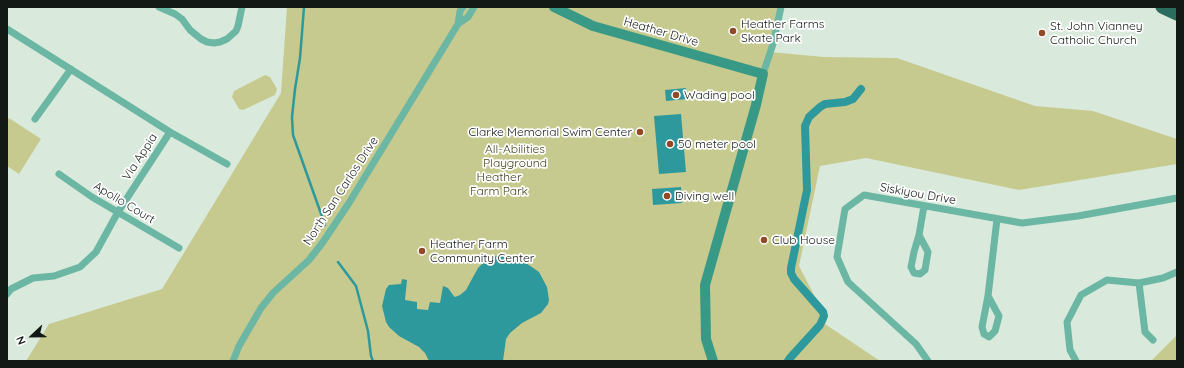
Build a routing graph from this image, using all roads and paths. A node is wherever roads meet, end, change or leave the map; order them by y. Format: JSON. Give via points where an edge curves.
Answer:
{"nodes":[{"id":1,"x":159,"y":7,"type":"edge"},
{"id":2,"x":242,"y":7,"type":"edge"},
{"id":3,"x":463,"y":7,"type":"edge"},
{"id":4,"x":474,"y":7,"type":"edge"},
{"id":5,"x":554,"y":7,"type":"edge"},
{"id":6,"x":781,"y":7,"type":"edge"},
{"id":7,"x":1162,"y":7,"type":"edge"},
{"id":8,"x":1177,"y":14,"type":"edge"},
{"id":9,"x":458,"y":24,"type":"junction"},
{"id":10,"x":7,"y":29,"type":"edge"},
{"id":11,"x":71,"y":69,"type":"junction"},
{"id":12,"x":763,"y":74,"type":"junction"},
{"id":13,"x":35,"y":119,"type":"dead end"},
{"id":14,"x":170,"y":132,"type":"junction"},
{"id":15,"x":227,"y":164,"type":"dead end"},
{"id":16,"x":59,"y":174,"type":"dead end"},
{"id":17,"x":1177,"y":198,"type":"edge"},
{"id":18,"x":924,"y":206,"type":"junction"},
{"id":19,"x":118,"y":212,"type":"junction"},
{"id":20,"x":997,"y":219,"type":"junction"},
{"id":21,"x":919,"y":235,"type":"junction"},
{"id":22,"x":179,"y":248,"type":"dead end"},
{"id":23,"x":1177,"y":272,"type":"edge"},
{"id":24,"x":1139,"y":283,"type":"junction"},
{"id":25,"x":8,"y":290,"type":"edge"},
{"id":26,"x":988,"y":296,"type":"junction"},
{"id":27,"x":1153,"y":340,"type":"dead end"},
{"id":28,"x":233,"y":361,"type":"edge"},
{"id":29,"x":713,"y":361,"type":"edge"},
{"id":30,"x":928,"y":361,"type":"edge"},
{"id":31,"x":1076,"y":361,"type":"edge"}],
"edges":[{"from":1,"to":2,"type":"street","via":[[182,19],[201,39],[214,43],[227,39],[236,31]]},
{"from":3,"to":9,"type":"street","name":"North San Carlos Drive"},
{"from":4,"to":9,"type":"street","name":"North San Carlos Drive","via":[[468,17]]},
{"from":5,"to":12,"type":"street","name":"Heather Drive","via":[[593,26]]},
{"from":6,"to":12,"type":"street"},
{"from":7,"to":8,"type":"highway"},
{"from":9,"to":28,"type":"street","name":"North San Carlos Drive","via":[[323,242],[309,260],[273,293],[261,308]]},
{"from":10,"to":11,"type":"street","name":"Via Appia"},
{"from":11,"to":13,"type":"street"},
{"from":11,"to":14,"type":"street","name":"Via Appia"},
{"from":12,"to":29,"type":"street","via":[[706,285],[706,339]]},
{"from":14,"to":15,"type":"street"},
{"from":14,"to":19,"type":"street","name":"Via Appia"},
{"from":16,"to":19,"type":"street","name":"Apollo Court"},
{"from":17,"to":20,"type":"street","name":"Siskiyou Drive","via":[[1078,216],[1022,223]]},
{"from":18,"to":20,"type":"street","name":"Siskiyou Drive"},
{"from":18,"to":21,"type":"street"},
{"from":18,"to":30,"type":"street","name":"Siskiyou Drive","via":[[864,196],[845,209],[837,257],[848,282],[916,344]]},
{"from":19,"to":22,"type":"street","name":"Apollo Court"},
{"from":19,"to":25,"type":"street","name":"Via Appia","via":[[96,252],[80,267],[54,276],[33,278]]},
{"from":20,"to":26,"type":"street"},
{"from":21,"to":21,"type":"street","via":[[911,267],[914,273],[920,274],[925,270],[928,252]]},
{"from":23,"to":24,"type":"street"},
{"from":24,"to":27,"type":"street","via":[[1145,332]]},
{"from":24,"to":31,"type":"street","via":[[1107,280],[1080,295],[1067,322],[1070,350]]},
{"from":26,"to":26,"type":"street","via":[[982,327],[984,334],[989,337],[995,331],[999,316]]}]}
